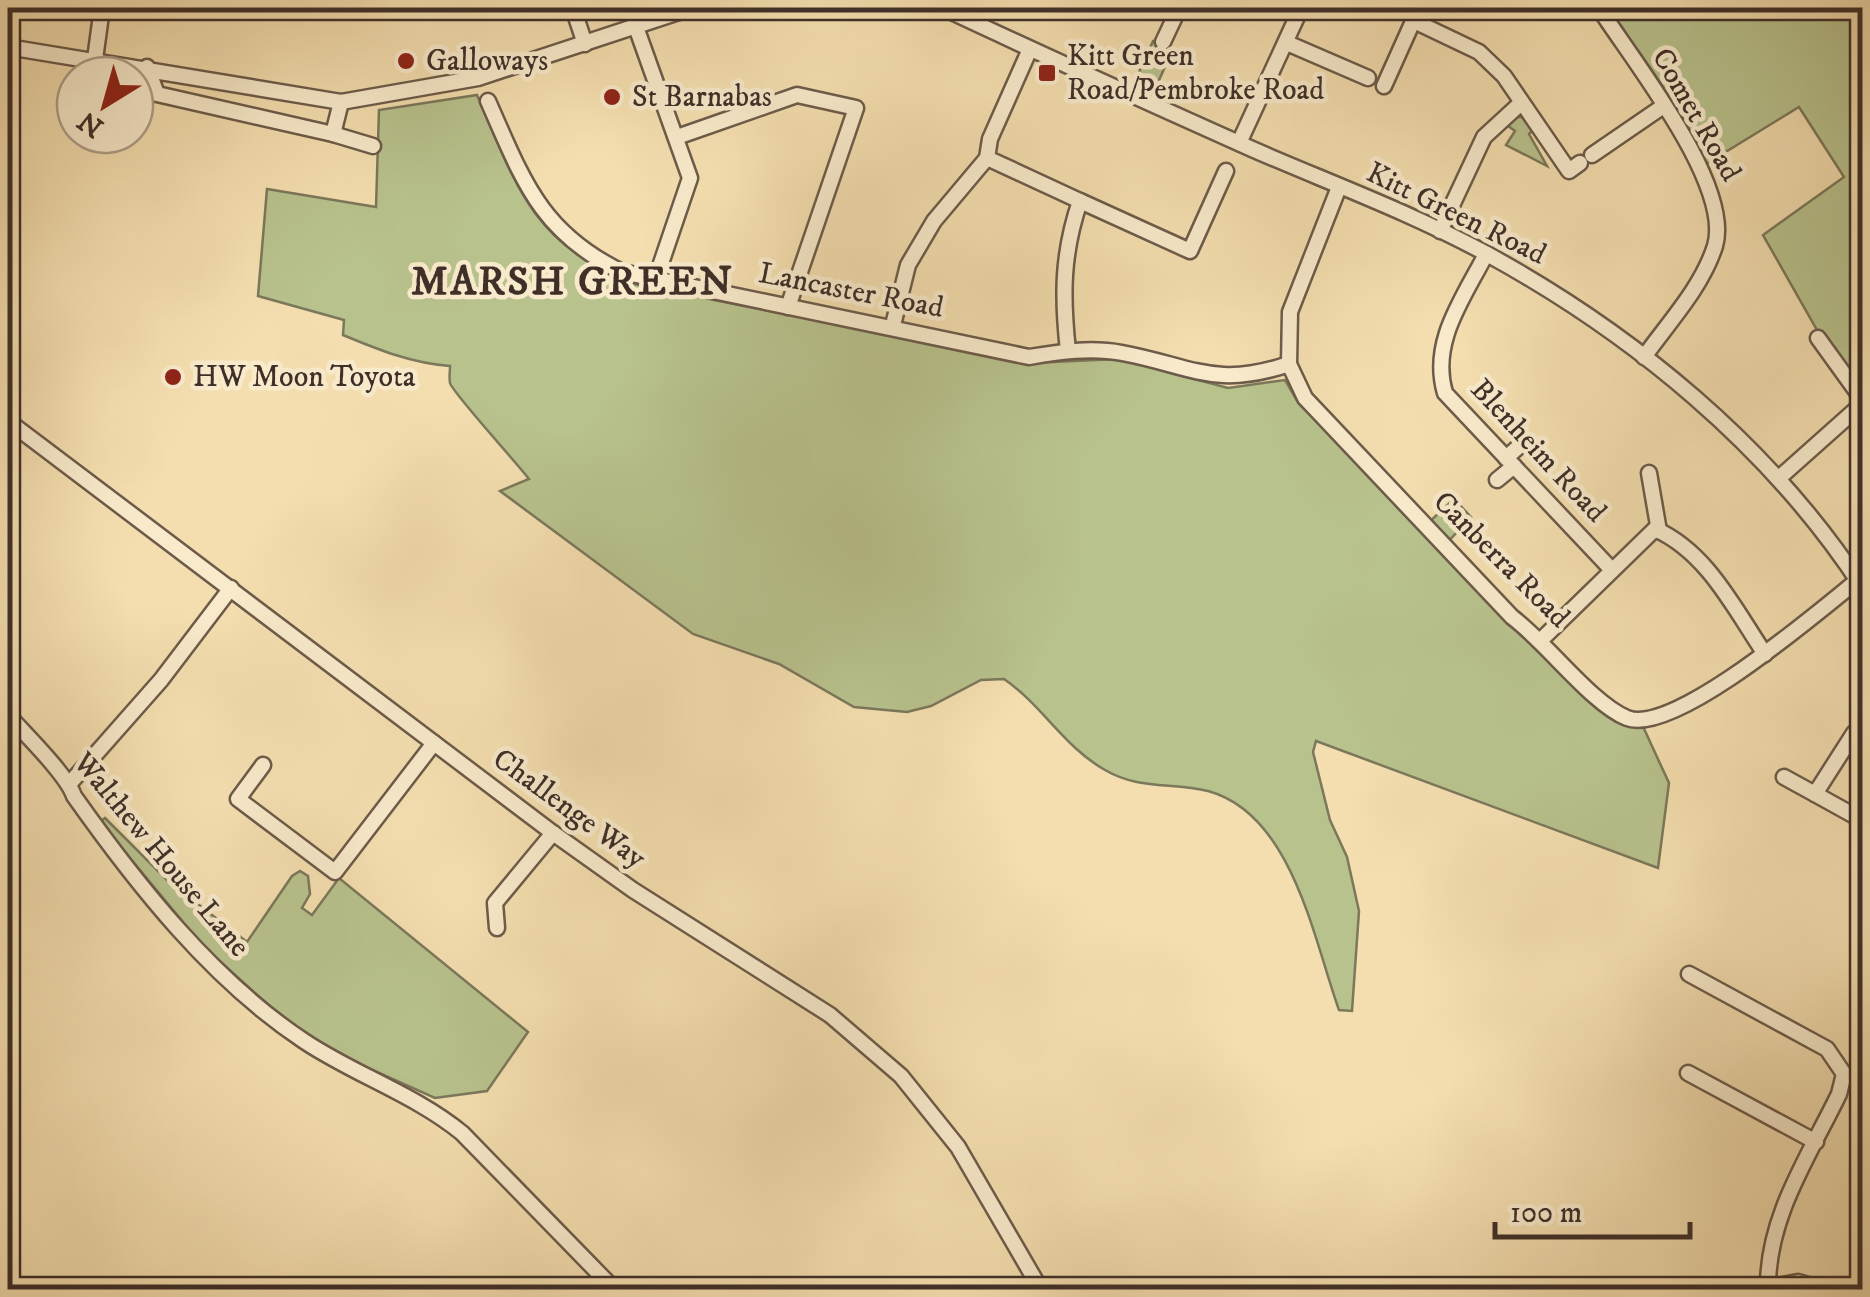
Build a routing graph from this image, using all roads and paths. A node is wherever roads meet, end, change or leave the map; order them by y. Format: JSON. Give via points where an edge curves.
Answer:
{"nodes":[{"id":1,"x":102,"y":8,"type":"edge"},
{"id":2,"x":572,"y":8,"type":"edge"},
{"id":3,"x":691,"y":8,"type":"edge"},
{"id":4,"x":943,"y":8,"type":"edge"},
{"id":5,"x":1179,"y":8,"type":"edge"},
{"id":6,"x":1301,"y":8,"type":"edge"},
{"id":7,"x":1599,"y":8,"type":"edge"},
{"id":8,"x":1416,"y":14,"type":"edge"},
{"id":9,"x":636,"y":27,"type":"junction"},
{"id":10,"x":1164,"y":42,"type":"dead end"},
{"id":11,"x":1287,"y":43,"type":"junction"},
{"id":12,"x":585,"y":44,"type":"junction"},
{"id":13,"x":8,"y":47,"type":"edge"},
{"id":14,"x":1030,"y":49,"type":"junction"},
{"id":15,"x":71,"y":55,"type":"edge"},
{"id":16,"x":95,"y":55,"type":"edge"},
{"id":17,"x":155,"y":69,"type":"edge"},
{"id":18,"x":1368,"y":78,"type":"dead end"},
{"id":19,"x":1384,"y":86,"type":"dead end"},
{"id":20,"x":155,"y":89,"type":"edge"},
{"id":21,"x":488,"y":101,"type":"dead end"},
{"id":22,"x":341,"y":102,"type":"junction"},
{"id":23,"x":1521,"y":103,"type":"junction"},
{"id":24,"x":1662,"y":107,"type":"junction"},
{"id":25,"x":333,"y":134,"type":"junction"},
{"id":26,"x":677,"y":137,"type":"junction"},
{"id":27,"x":1239,"y":142,"type":"junction"},
{"id":28,"x":373,"y":146,"type":"dead end"},
{"id":29,"x":987,"y":158,"type":"junction"},
{"id":30,"x":1226,"y":171,"type":"dead end"},
{"id":31,"x":1339,"y":186,"type":"junction"},
{"id":32,"x":1080,"y":201,"type":"junction"},
{"id":33,"x":1440,"y":231,"type":"junction"},
{"id":34,"x":1486,"y":254,"type":"junction"},
{"id":35,"x":654,"y":281,"type":"junction"},
{"id":36,"x":788,"y":307,"type":"junction"},
{"id":37,"x":893,"y":326,"type":"junction"},
{"id":38,"x":1818,"y":338,"type":"dead end"},
{"id":39,"x":1068,"y":351,"type":"junction"},
{"id":40,"x":1644,"y":356,"type":"junction"},
{"id":41,"x":1289,"y":364,"type":"junction"},
{"id":42,"x":1862,"y":402,"type":"edge"},
{"id":43,"x":8,"y":421,"type":"edge"},
{"id":44,"x":1525,"y":440,"type":"dead end"},
{"id":45,"x":1510,"y":462,"type":"junction"},
{"id":46,"x":1649,"y":474,"type":"dead end"},
{"id":47,"x":1779,"y":478,"type":"junction"},
{"id":48,"x":1497,"y":480,"type":"dead end"},
{"id":49,"x":1659,"y":531,"type":"junction"},
{"id":50,"x":1611,"y":569,"type":"junction"},
{"id":51,"x":1860,"y":583,"type":"edge"},
{"id":52,"x":231,"y":588,"type":"junction"},
{"id":53,"x":1542,"y":639,"type":"junction"},
{"id":54,"x":1765,"y":654,"type":"junction"},
{"id":55,"x":8,"y":716,"type":"edge"},
{"id":56,"x":1862,"y":729,"type":"edge"},
{"id":57,"x":434,"y":744,"type":"junction"},
{"id":58,"x":263,"y":765,"type":"dead end"},
{"id":59,"x":1784,"y":777,"type":"dead end"},
{"id":60,"x":71,"y":782,"type":"junction"},
{"id":61,"x":1815,"y":794,"type":"junction"},
{"id":62,"x":1862,"y":820,"type":"edge"},
{"id":63,"x":554,"y":833,"type":"junction"},
{"id":64,"x":497,"y":928,"type":"dead end"},
{"id":65,"x":1689,"y":974,"type":"dead end"},
{"id":66,"x":1688,"y":1073,"type":"dead end"},
{"id":67,"x":1816,"y":1142,"type":"junction"},
{"id":68,"x":1762,"y":1288,"type":"edge"},
{"id":69,"x":612,"y":1289,"type":"edge"},
{"id":70,"x":1041,"y":1290,"type":"edge"},
{"id":71,"x":1825,"y":1290,"type":"edge"}],
"edges":[{"from":1,"to":16,"type":"street"},
{"from":2,"to":12,"type":"street"},
{"from":3,"to":9,"type":"street"},
{"from":4,"to":14,"type":"street","name":"Kitt Green Road"},
{"from":5,"to":10,"type":"street"},
{"from":6,"to":11,"type":"street"},
{"from":7,"to":24,"type":"street","name":"Comet Road"},
{"from":8,"to":19,"type":"street"},
{"from":8,"to":23,"type":"street","via":[[1479,52]]},
{"from":9,"to":12,"type":"street"},
{"from":9,"to":26,"type":"street"},
{"from":11,"to":18,"type":"street"},
{"from":11,"to":27,"type":"street"},
{"from":12,"to":22,"type":"street","via":[[478,78]]},
{"from":13,"to":15,"type":"street"},
{"from":14,"to":27,"type":"street","name":"Kitt Green Road"},
{"from":14,"to":29,"type":"street"},
{"from":17,"to":22,"type":"street"},
{"from":20,"to":25,"type":"street"},
{"from":21,"to":35,"type":"street","name":"Lancaster Road","via":[[530,195],[570,240],[594,260]]},
{"from":22,"to":25,"type":"street"},
{"from":23,"to":24,"type":"street","via":[[1568,171]]},
{"from":23,"to":33,"type":"street","via":[[1484,137]]},
{"from":24,"to":40,"type":"street","name":"Comet Road","via":[[1705,173],[1715,196],[1717,233],[1707,267]]},
{"from":25,"to":28,"type":"street"},
{"from":26,"to":35,"type":"street","via":[[690,178]]},
{"from":26,"to":36,"type":"street","via":[[797,96],[856,108]]},
{"from":27,"to":31,"type":"street","name":"Kitt Green Road"},
{"from":29,"to":32,"type":"street"},
{"from":29,"to":37,"type":"street","via":[[934,221],[908,265]]},
{"from":30,"to":32,"type":"street","via":[[1190,251]]},
{"from":31,"to":33,"type":"street","name":"Kitt Green Road"},
{"from":31,"to":41,"type":"street","name":"Canberra Road","via":[[1290,312]]},
{"from":32,"to":39,"type":"street","via":[[1066,242],[1062,287]]},
{"from":33,"to":34,"type":"street","name":"Kitt Green Road"},
{"from":34,"to":40,"type":"street","name":"Kitt Green Road"},
{"from":34,"to":45,"type":"street","name":"Blenheim Road","via":[[1440,344],[1438,368],[1445,393]]},
{"from":35,"to":36,"type":"street","name":"Lancaster Road"},
{"from":36,"to":37,"type":"street","name":"Lancaster Road"},
{"from":37,"to":39,"type":"street","name":"Lancaster Road","via":[[1028,357]]},
{"from":38,"to":42,"type":"street"},
{"from":39,"to":41,"type":"street","name":"Lancaster Road","via":[[1119,352],[1220,378],[1256,376]]},
{"from":40,"to":47,"type":"street","name":"Kitt Green Road"},
{"from":41,"to":53,"type":"street","name":"Canberra Road","via":[[1512,618]]},
{"from":42,"to":47,"type":"street"},
{"from":43,"to":52,"type":"street","name":"Challenge Way"},
{"from":44,"to":45,"type":"street"},
{"from":45,"to":48,"type":"street"},
{"from":45,"to":50,"type":"street","name":"Blenheim Road"},
{"from":46,"to":49,"type":"street"},
{"from":47,"to":51,"type":"street","name":"Kitt Green Road"},
{"from":49,"to":50,"type":"street"},
{"from":49,"to":54,"type":"street","via":[[1680,540],[1715,578]]},
{"from":50,"to":53,"type":"street"},
{"from":51,"to":54,"type":"street","name":"Canberra Road"},
{"from":52,"to":57,"type":"street","name":"Challenge Way"},
{"from":52,"to":60,"type":"street"},
{"from":53,"to":54,"type":"street","name":"Canberra Road","via":[[1607,706],[1646,721],[1668,717]]},
{"from":55,"to":60,"type":"street","name":"Walthew House Lane"},
{"from":56,"to":61,"type":"street"},
{"from":57,"to":58,"type":"street","via":[[335,872],[238,800]]},
{"from":57,"to":63,"type":"street","name":"Challenge Way"},
{"from":59,"to":61,"type":"street"},
{"from":60,"to":69,"type":"street","name":"Walthew House Lane","via":[[74,796],[138,880],[258,1006],[462,1132]]},
{"from":61,"to":62,"type":"street"},
{"from":63,"to":64,"type":"street","via":[[496,903]]},
{"from":63,"to":70,"type":"street","name":"Challenge Way","via":[[830,1015],[901,1076],[958,1147]]},
{"from":65,"to":67,"type":"street","via":[[1838,1060],[1843,1082]]},
{"from":66,"to":67,"type":"street"},
{"from":67,"to":68,"type":"street","via":[[1781,1212]]},
{"from":68,"to":71,"type":"street","via":[[1798,1282]]}]}
